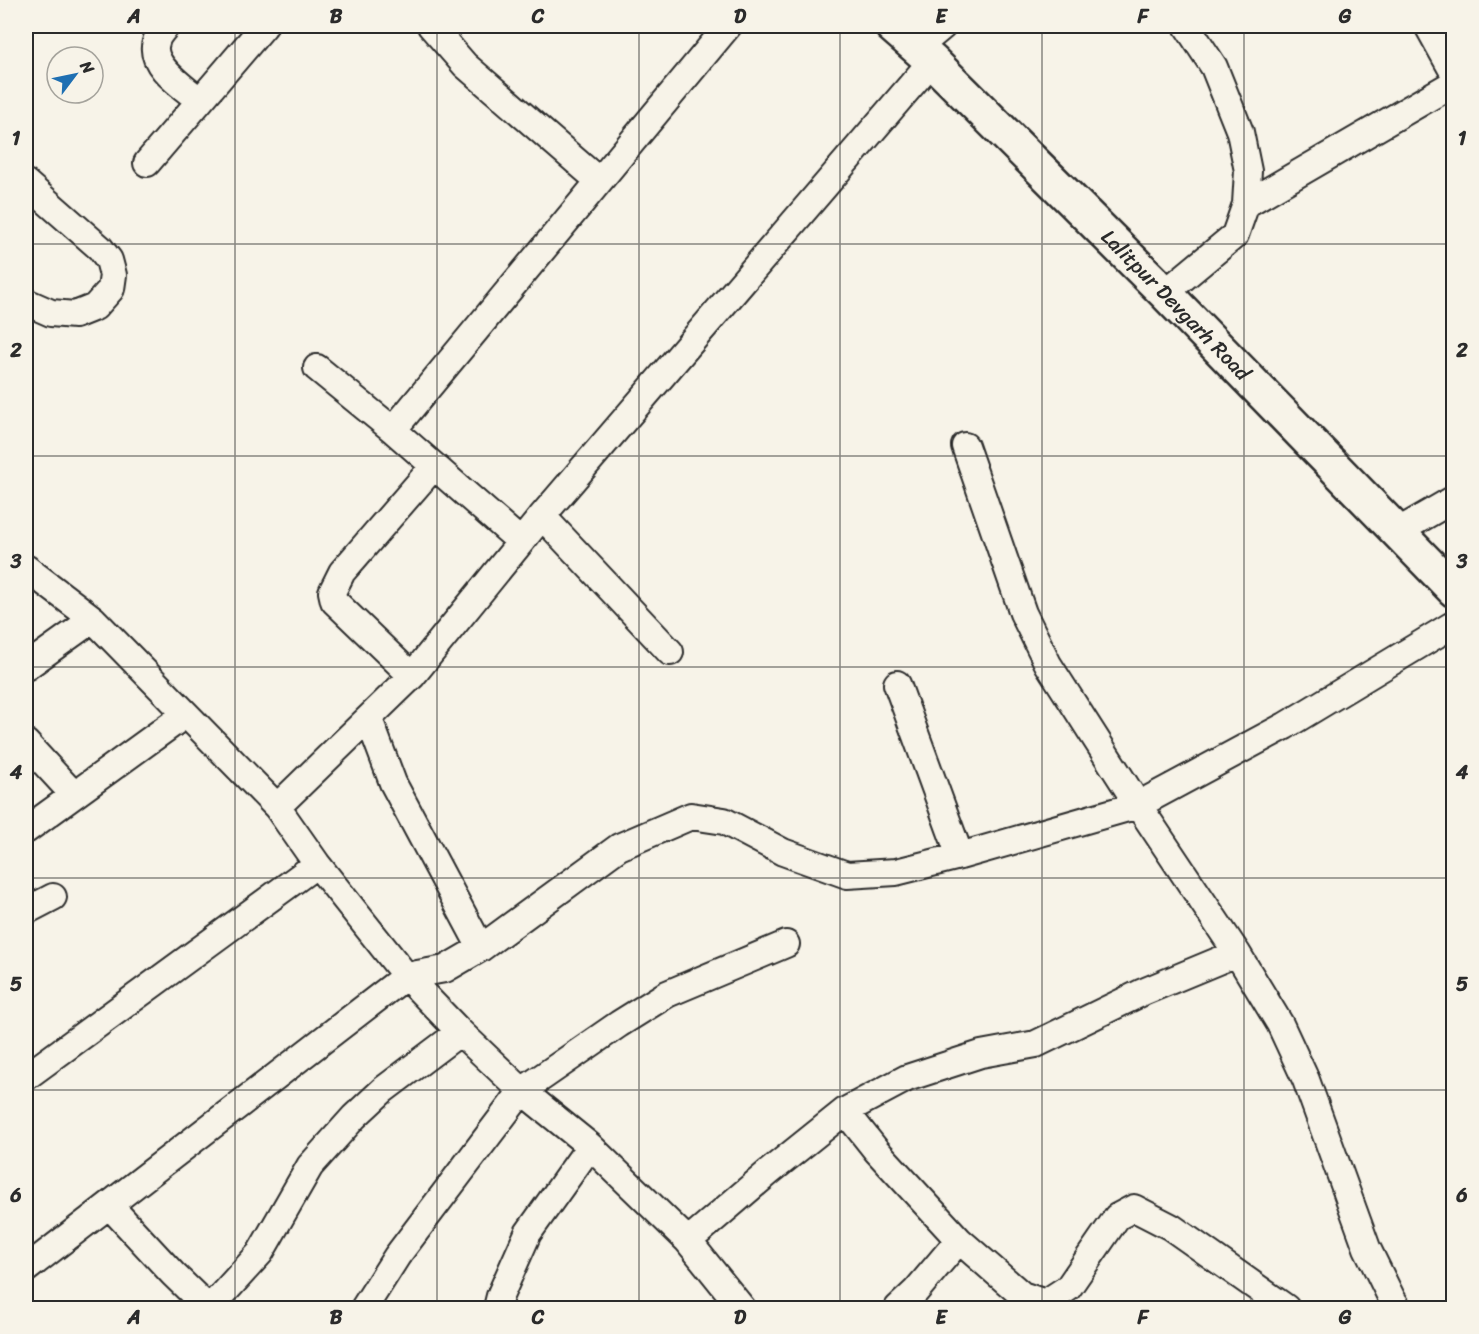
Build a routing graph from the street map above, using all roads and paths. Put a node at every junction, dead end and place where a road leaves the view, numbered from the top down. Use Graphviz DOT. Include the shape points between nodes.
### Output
graph roads {
  1 [pos="166,26"];
  2 [pos="264,26"];
  3 [pos="431,26"];
  4 [pos="728,26"];
  5 [pos="892,26"];
  6 [pos="943,26"];
  7 [pos="1187,26"];
  8 [pos="1428,26"];
  9 [pos="925,54"];
  10 [pos="1454,73"];
  11 [pos="1454,83"];
  12 [pos="200,101"];
  13 [pos="147,163"];
  14 [pos="599,181"];
  15 [pos="26,183"];
  16 [pos="1246,204"];
  17 [pos="1165,293"];
  18 [pos="26,302"];
  19 [pos="317,368"];
  20 [pos="393,430"];
  21 [pos="965,446"];
  22 [pos="434,466"];
  23 [pos="1454,499"];
  24 [pos="542,516"];
  25 [pos="1397,532"];
  26 [pos="521,542"];
  27 [pos="26,568"];
  28 [pos="1454,590"];
  29 [pos="93,619"];
  30 [pos="1454,624"];
  31 [pos="670,652"];
  32 [pos="26,668"];
  33 [pos="412,676"];
  34 [pos="897,684"];
  35 [pos="186,714"];
  36 [pos="369,719"];
  37 [pos="26,743"];
  38 [pos="74,795"];
  39 [pos="1138,805"];
  40 [pos="277,807"];
  41 [pos="26,830"];
  42 [pos="960,856"];
  43 [pos="317,864"];
  44 [pos="53,897"];
  45 [pos="26,911"];
  46 [pos="786,944"];
  47 [pos="481,948"];
  48 [pos="1237,953"];
  49 [pos="406,976"];
  50 [pos="460,1032"];
  51 [pos="26,1077"];
  52 [pos="522,1091"];
  53 [pos="845,1111"];
  54 [pos="590,1146"];
  55 [pos="109,1205"];
  56 [pos="959,1240"];
  57 [pos="688,1241"];
  58 [pos="28,1262"];
  59 [pos="1279,1306"];
  60 [pos="209,1308"];
  61 [pos="364,1308"];
  62 [pos="497,1308"];
  63 [pos="742,1308"];
  64 [pos="898,1308"];
  65 [pos="1398,1308"];
  1 -- 12 [label="street" via="156,42 155,54 161,67"];
  2 -- 12 [label="street"];
  3 -- 14 [label="street" via="465,65"];
  4 -- 14 [label="street"];
  5 -- 9 [label="main road, Lalitpur Devgarh Road"];
  6 -- 9 [label="street"];
  7 -- 16 [label="street" via="1214,67 1240,132 1248,171"];
  8 -- 10 [label="street"];
  9 -- 17 [label="main road, Lalitpur Devgarh Road"];
  9 -- 24 [label="street"];
  11 -- 16 [label="street"];
  12 -- 13 [label="street"];
  14 -- 20 [label="street"];
  15 -- 18 [label="street" via="100,248 113,275 111,289 95,307 75,315 51,313"];
  16 -- 17 [label="street" via="1235,235"];
  17 -- 25 [label="main road, Lalitpur Devgarh Road"];
  19 -- 20 [label="street"];
  20 -- 22 [label="street"];
  21 -- 39 [label="street" via="1023,613 1048,664"];
  22 -- 26 [label="street"];
  22 -- 33 [label="street" via="342,572 332,592 333,601"];
  23 -- 25 [label="street"];
  24 -- 26 [label="street"];
  24 -- 31 [label="street"];
  25 -- 28 [label="main road, Lalitpur Devgarh Road"];
  26 -- 33 [label="street"];
  27 -- 29 [label="street"];
  29 -- 32 [label="street"];
  29 -- 35 [label="street"];
  30 -- 39 [label="street" via="1285,726"];
  33 -- 36 [label="street"];
  34 -- 42 [label="street"];
  35 -- 38 [label="street"];
  35 -- 40 [label="street"];
  36 -- 40 [label="street"];
  36 -- 47 [label="street" via="393,783"];
  37 -- 38 [label="street"];
  38 -- 41 [label="street"];
  39 -- 42 [label="street"];
  39 -- 48 [label="street"];
  40 -- 43 [label="street"];
  42 -- 47 [label="street" via="897,872 847,874 783,852 723,821 691,816 619,847"];
  43 -- 49 [label="street"];
  43 -- 51 [label="street"];
  44 -- 45 [label="street"];
  46 -- 52 [label="street" via="667,994"];
  47 -- 49 [label="street" via="445,969"];
  48 -- 53 [label="street" via="1143,992 1036,1044 981,1054 907,1077"];
  48 -- 65 [label="street" via="1280,1024 1306,1080 1367,1248"];
  49 -- 50 [label="street"];
  49 -- 55 [label="street"];
  50 -- 52 [label="street"];
  50 -- 60 [label="street" via="354,1117 310,1166 260,1253"];
  52 -- 54 [label="street"];
  52 -- 61 [label="street" via="397,1256"];
  53 -- 56 [label="street"];
  53 -- 57 [label="street"];
  54 -- 57 [label="street"];
  54 -- 62 [label="street" via="528,1233"];
  55 -- 58 [label="street"];
  55 -- 60 [label="street"];
  56 -- 59 [label="street" via="1022,1295 1045,1303 1068,1288 1117,1217 1134,1208 1171,1227"];
  56 -- 64 [label="street"];
  57 -- 63 [label="street"];
}
